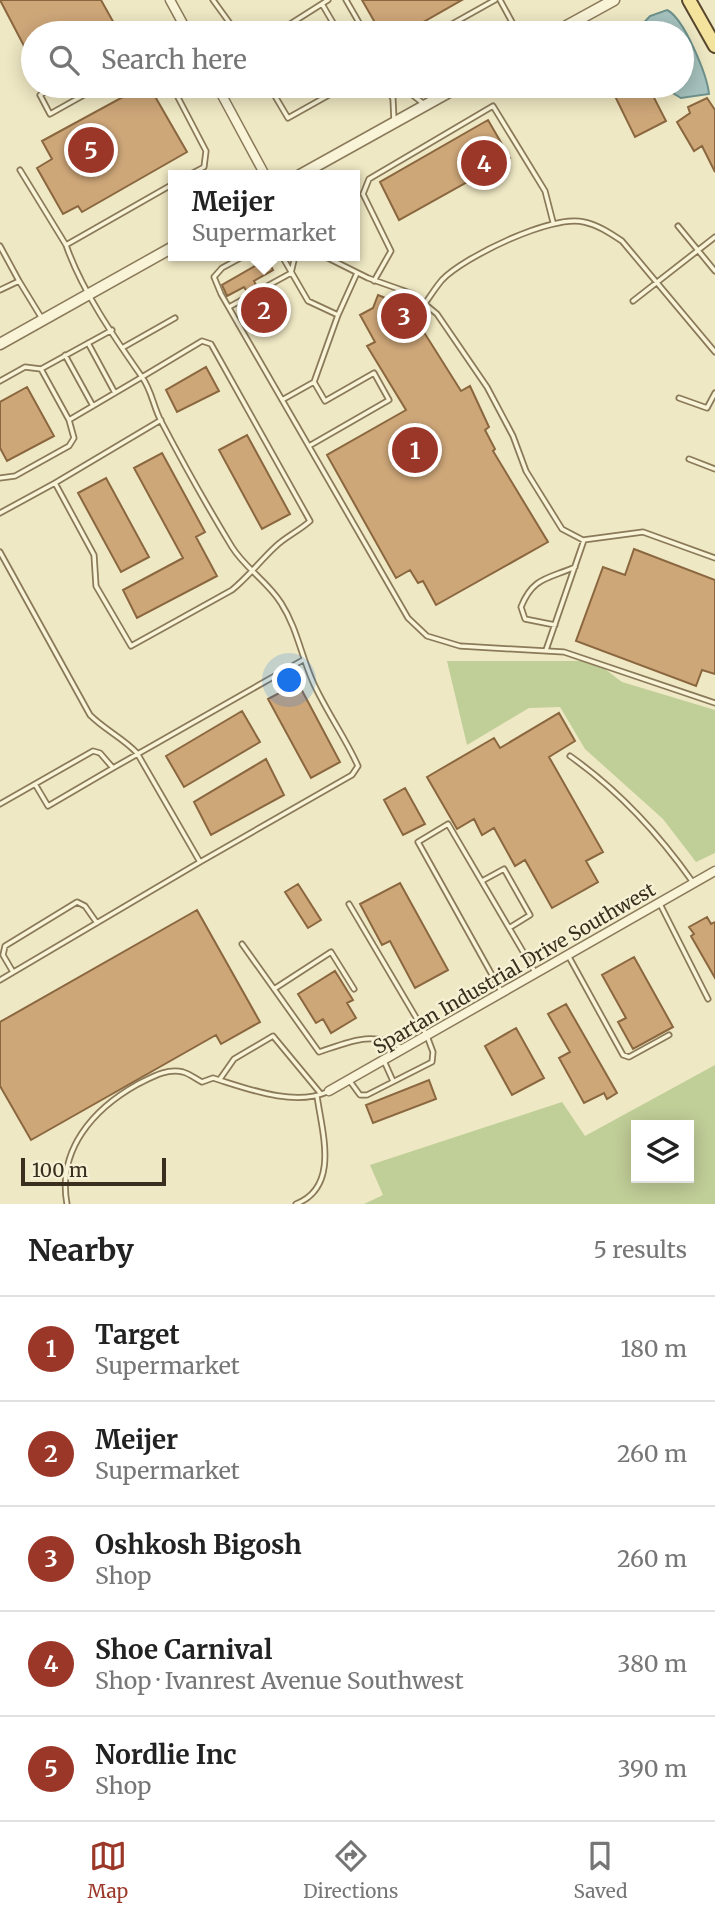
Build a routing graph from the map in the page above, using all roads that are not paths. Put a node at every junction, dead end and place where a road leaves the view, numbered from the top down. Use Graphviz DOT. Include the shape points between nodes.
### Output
graph roads {
  1 [pos="170,0"];
  2 [pos="213,0"];
  3 [pos="327,0"];
  4 [pos="346,0"];
  5 [pos="497,0"];
  6 [pos="614,0"];
  7 [pos="690,0"];
  8 [pos="322,4"];
  9 [pos="181,21"];
  10 [pos="228,21"];
  11 [pos="295,21"];
  12 [pos="332,21"];
  13 [pos="358,21"];
  14 [pos="458,21"];
  15 [pos="510,21"];
  16 [pos="576,21"];
  17 [pos="715,46"];
  18 [pos="42,98"];
  19 [pos="79,98"];
  20 [pos="178,98"];
  21 [pos="223,98"];
  22 [pos="277,98"];
  23 [pos="324,98"];
  24 [pos="393,98"];
  25 [pos="417,98"];
  26 [pos="439,98"];
  27 [pos="426,105"];
  28 [pos="394,123"];
  29 [pos="20,170"];
  30 [pos="198,170"];
  31 [pos="262,170"];
  32 [pos="309,170"];
  33 [pos="168,187"];
  34 [pos="553,222"];
  35 [pos="678,226"];
  36 [pos="715,237"];
  37 [pos="66,245"];
  38 [pos="0,247"];
  39 [pos="168,250"];
  40 [pos="698,250"];
  41 [pos="285,261"];
  42 [pos="294,261"];
  43 [pos="334,261"];
  44 [pos="233,262"];
  45 [pos="715,271"];
  46 [pos="291,273"];
  47 [pos="357,273"];
  48 [pos="19,281"];
  49 [pos="374,281"];
  50 [pos="656,283"];
  51 [pos="0,290"];
  52 [pos="91,293"];
  53 [pos="634,301"];
  54 [pos="426,303"];
  55 [pos="229,307"];
  56 [pos="338,315"];
  57 [pos="176,318"];
  58 [pos="43,320"];
  59 [pos="111,330"];
  60 [pos="88,343"];
  61 [pos="0,344"];
  62 [pos="122,348"];
  63 [pos="715,352"];
  64 [pos="65,355"];
  65 [pos="41,369"];
  66 [pos="142,377"];
  67 [pos="0,381"];
  68 [pos="314,382"];
  69 [pos="115,393"];
  70 [pos="715,393"];
  71 [pos="679,398"];
  72 [pos="282,400"];
  73 [pos="93,406"];
  74 [pos="69,420"];
  75 [pos="161,421"];
  76 [pos="309,446"];
  77 [pos="689,459"];
  78 [pos="715,469"];
  79 [pos="0,478"];
  80 [pos="55,483"];
  81 [pos="0,513"];
  82 [pos="584,540"];
  83 [pos="0,552"];
  84 [pos="715,558"];
  85 [pos="575,567"];
  86 [pos="253,570"];
  87 [pos="555,625"];
  88 [pos="546,651"];
  89 [pos="303,660"];
  90 [pos="715,703"];
  91 [pos="137,753"];
  92 [pos="570,756"];
  93 [pos="113,768"];
  94 [pos="35,784"];
  95 [pos="0,804"];
  96 [pos="200,862"];
  97 [pos="715,871"];
  98 [pos="482,881"];
  99 [pos="694,883"];
  100 [pos="659,903"];
  101 [pos="349,904"];
  102 [pos="97,923"];
  103 [pos="509,928"];
  104 [pos="242,944"];
  105 [pos="568,955"];
  106 [pos="13,972"];
  107 [pos="536,973"];
  108 [pos="0,980"];
  109 [pos="274,989"];
  110 [pos="355,989"];
  111 [pos="502,993"];
  112 [pos="708,999"];
  113 [pos="670,1035"];
  114 [pos="427,1036"];
  115 [pos="403,1049"];
  116 [pos="384,1060"];
  117 [pos="220,1080"];
  118 [pos="349,1080"];
  119 [pos="393,1081"];
  120 [pos="322,1094"];
  121 [pos="67,1204"];
  122 [pos="296,1204"];
  1 -- 9 [label="street"];
  2 -- 10 [label="lane"];
  3 -- 8 [label="lane"];
  4 -- 13 [label="lane"];
  5 -- 14 [label="lane"];
  5 -- 15 [label="lane"];
  6 -- 16 [label="street"];
  7 -- 17 [label="main road"];
  8 -- 11 [label="lane"];
  8 -- 12 [label="lane"];
  18 -- 19 [label="lane" via="50,114"];
  20 -- 30 [label="lane" via="206,151 204,167"];
  21 -- 31 [label="street"];
  22 -- 23 [label="lane" via="288,118"];
  24 -- 28 [label="lane"];
  25 -- 27 [label="lane"];
  26 -- 27 [label="street"];
  27 -- 28 [label="street"];
  28 -- 32 [label="street"];
  29 -- 37 [label="lane"];
  33 -- 37 [label="lane"];
  34 -- 49 [label="lane" via="545,191 493,106 369,179 363,194 391,251"];
  34 -- 50 [label="lane" via="582,221 604,229 622,242"];
  34 -- 54 [label="lane" via="462,266 443,279"];
  35 -- 40 [label="lane"];
  36 -- 40 [label="lane"];
  37 -- 52 [label="lane"];
  38 -- 48 [label="lane"];
  39 -- 52 [label="street"];
  40 -- 45 [label="lane"];
  40 -- 50 [label="lane"];
  41 -- 46 [label="lane"];
  42 -- 46 [label="lane"];
  43 -- 47 [label="lane"];
  44 -- 55 [label="lane" via="214,277"];
  46 -- 55 [label="lane"];
  46 -- 56 [label="lane" via="307,301"];
  47 -- 49 [label="lane"];
  47 -- 56 [label="lane"];
  48 -- 51 [label="lane"];
  48 -- 58 [label="lane"];
  49 -- 54 [label="lane"];
  50 -- 53 [label="lane"];
  50 -- 63 [label="lane"];
  52 -- 58 [label="street"];
  52 -- 59 [label="lane"];
  54 -- 82 [label="lane" via="487,387 553,518"];
  55 -- 72 [label="lane"];
  56 -- 68 [label="lane"];
  57 -- 62 [label="lane"];
  58 -- 61 [label="street"];
  59 -- 60 [label="lane"];
  59 -- 62 [label="lane"];
  60 -- 64 [label="lane"];
  60 -- 69 [label="lane"];
  62 -- 66 [label="lane"];
  64 -- 65 [label="lane"];
  64 -- 73 [label="lane"];
  65 -- 67 [label="lane" via="25,367"];
  65 -- 74 [label="lane"];
  66 -- 69 [label="lane"];
  66 -- 75 [label="lane"];
  66 -- 86 [label="lane" via="202,341 211,344 241,395 310,521"];
  68 -- 72 [label="lane"];
  68 -- 76 [label="lane" via="325,401 374,373 389,400"];
  69 -- 73 [label="lane"];
  70 -- 71 [label="lane" via="707,408"];
  72 -- 76 [label="lane"];
  73 -- 74 [label="lane"];
  74 -- 79 [label="lane" via="74,438 69,446 15,476"];
  75 -- 80 [label="lane"];
  75 -- 86 [label="lane" via="233,550"];
  76 -- 88 [label="lane" via="408,618 427,636 460,646"];
  77 -- 78 [label="lane"];
  80 -- 81 [label="lane"];
  80 -- 86 [label="lane" via="94,555 96,586 131,646 232,590"];
  82 -- 84 [label="lane" via="643,532"];
  82 -- 85 [label="lane"];
  83 -- 91 [label="lane" via="90,715"];
  85 -- 87 [label="lane"];
  85 -- 87 [label="lane" via="537,581 521,607 525,619"];
  86 -- 89 [label="lane" via="296,629"];
  87 -- 88 [label="lane"];
  88 -- 90 [label="lane" via="564,652"];
  89 -- 91 [label="lane"];
  89 -- 96 [label="lane" via="358,766 352,775"];
  91 -- 93 [label="lane"];
  91 -- 96 [label="lane"];
  92 -- 99 [label="lane" via="602,779 657,834"];
  93 -- 94 [label="lane" via="93,751"];
  93 -- 94 [label="lane" via="48,806"];
  94 -- 95 [label="lane"];
  96 -- 102 [label="lane"];
  97 -- 99 [label="street, Spartan Industrial Drive Southwest"];
  98 -- 103 [label="lane"];
  98 -- 103 [label="lane" via="504,869 530,915"];
  98 -- 111 [label="lane" via="448,824 418,842"];
  99 -- 100 [label="street, Spartan Industrial Drive Southwest"];
  100 -- 105 [label="street, Spartan Industrial Drive Southwest"];
  100 -- 112 [label="lane"];
  101 -- 114 [label="lane"];
  102 -- 106 [label="lane"];
  102 -- 106 [label="lane" via="77,902 5,946 3,955"];
  103 -- 107 [label="lane"];
  104 -- 109 [label="lane"];
  105 -- 107 [label="street, Spartan Industrial Drive Southwest"];
  105 -- 113 [label="lane" via="623,1055 629,1057"];
  106 -- 108 [label="lane"];
  107 -- 111 [label="street, Spartan Industrial Drive Southwest"];
  109 -- 110 [label="lane" via="331,951"];
  109 -- 115 [label="lane" via="319,1052 356,1040 385,1038"];
  111 -- 114 [label="street, Spartan Industrial Drive Southwest"];
  114 -- 115 [label="street, Spartan Industrial Drive Southwest"];
  114 -- 119 [label="lane" via="432,1062"];
  115 -- 116 [label="street, Spartan Industrial Drive Southwest"];
  116 -- 118 [label="street, Spartan Industrial Drive Southwest"];
  116 -- 119 [label="lane"];
  117 -- 120 [label="lane" via="284,1096"];
  117 -- 120 [label="lane" via="234,1059 273,1036"];
  117 -- 121 [label="lane" via="213,1077 202,1082 182,1072 160,1073 112,1099 82,1131 63,1181"];
  118 -- 119 [label="lane" via="360,1095"];
  118 -- 120 [label="street, Spartan Industrial Drive Southwest"];
  120 -- 122 [label="lane" via="326,1167 320,1185"];
}
